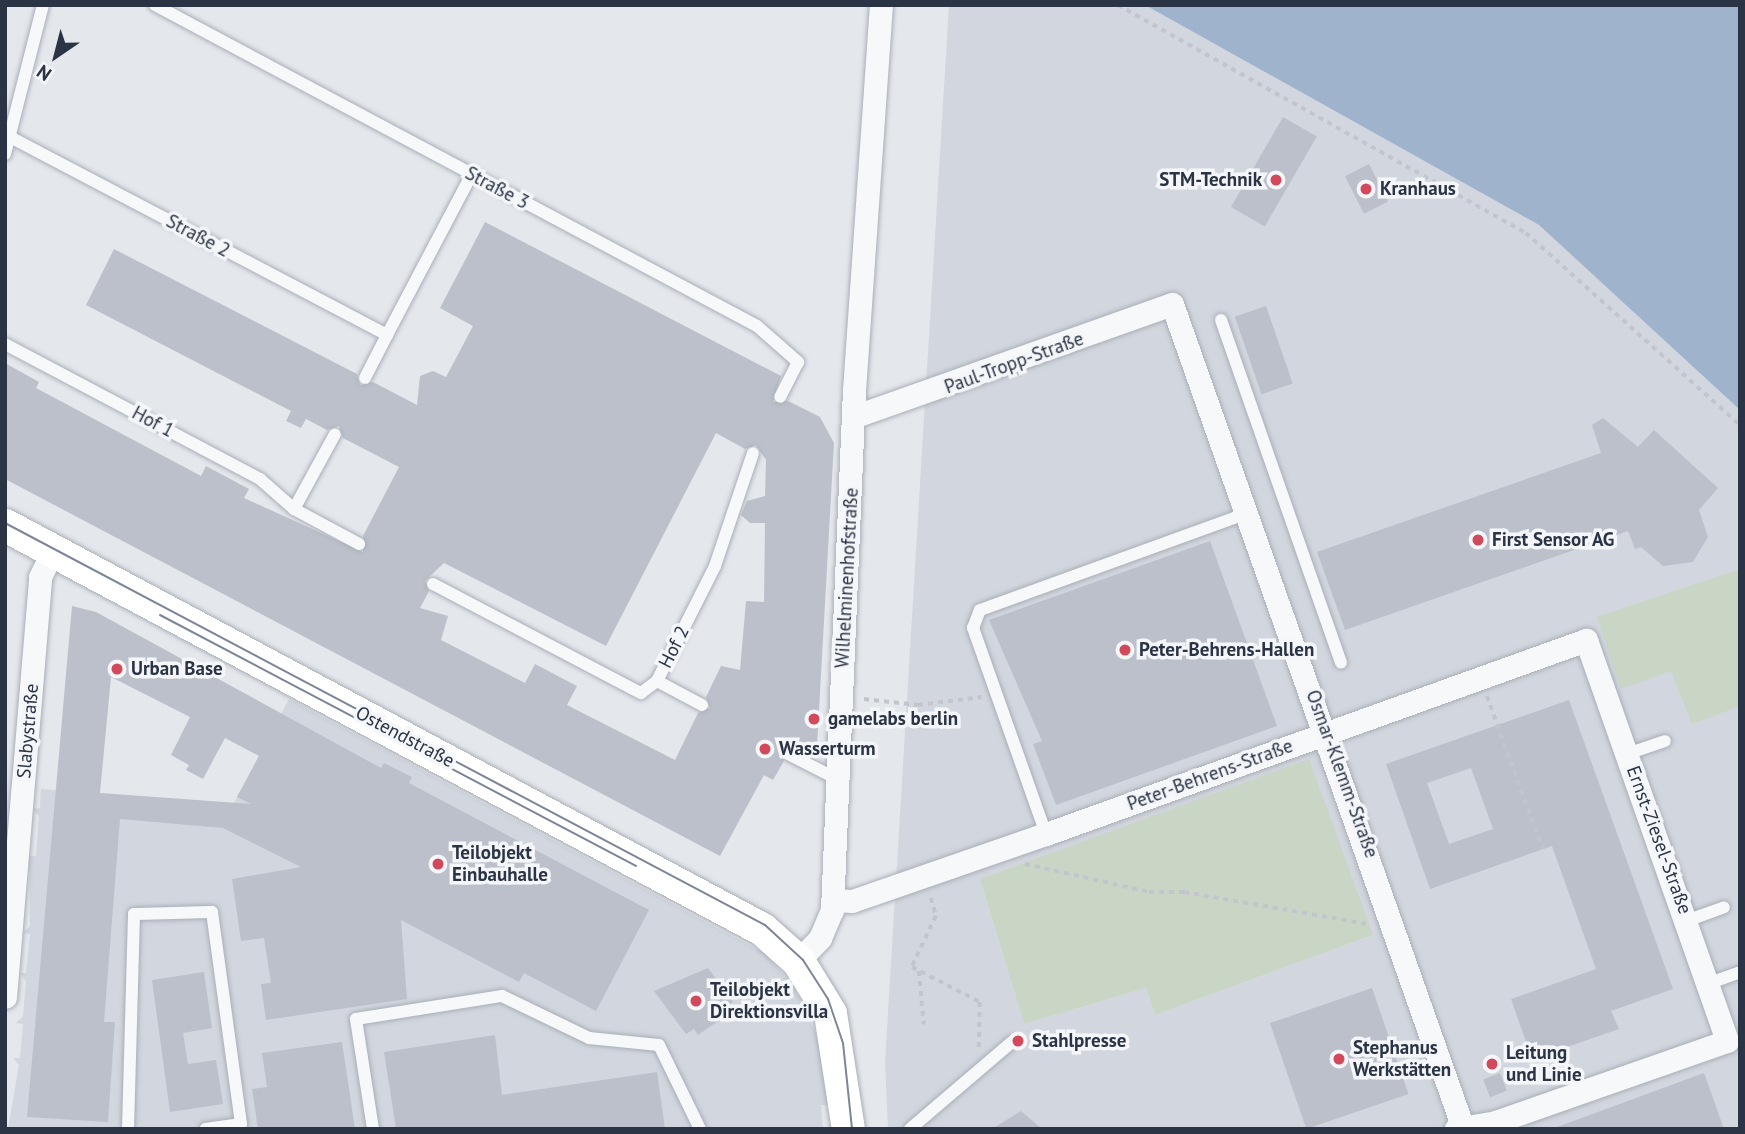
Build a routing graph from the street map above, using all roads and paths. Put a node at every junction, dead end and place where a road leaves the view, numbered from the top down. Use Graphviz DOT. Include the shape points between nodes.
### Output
graph roads {
  1 [pos="43,5"];
  2 [pos="155,5"];
  3 [pos="881,5"];
  4 [pos="1118,5"];
  5 [pos="10,137"];
  6 [pos="5,153"];
  7 [pos="472,174"];
  8 [pos="1172,304"];
  9 [pos="1221,320"];
  10 [pos="387,335"];
  11 [pos="5,344"];
  12 [pos="365,378"];
  13 [pos="780,397"];
  14 [pos="853,417"];
  15 [pos="1740,425"];
  16 [pos="335,434"];
  17 [pos="753,453"];
  18 [pos="294,509"];
  19 [pos="1248,513"];
  20 [pos="5,524"];
  21 [pos="359,544"];
  22 [pos="53,551"];
  23 [pos="432,584"];
  24 [pos="1586,640"];
  25 [pos="1341,663"];
  26 [pos="1481,678"];
  27 [pos="657,681"];
  28 [pos="998,696"];
  29 [pos="841,699"];
  30 [pos="702,705"];
  31 [pos="1326,732"];
  32 [pos="1665,741"];
  33 [pos="788,754"];
  34 [pos="1627,754"];
  35 [pos="837,779"];
  36 [pos="1046,834"];
  37 [pos="1010,846"];
  38 [pos="1543,849"];
  39 [pos="925,875"];
  40 [pos="832,900"];
  41 [pos="1724,907"];
  42 [pos="1689,920"];
  43 [pos="1395,921"];
  44 [pos="797,961"];
  45 [pos="919,971"];
  46 [pos="1740,972"];
  47 [pos="1710,983"];
  48 [pos="5,997"];
  49 [pos="924,1025"];
  50 [pos="1733,1039"];
  51 [pos="1012,1042"];
  52 [pos="989,1060"];
  53 [pos="1461,1128"];
  54 [pos="128,1129"];
  55 [pos="205,1129"];
  56 [pos="373,1129"];
  57 [pos="701,1129"];
  58 [pos="848,1129"];
  59 [pos="910,1129"];
  1 -- 5 [label="lane"];
  2 -- 7 [label="lane, Straße 3"];
  3 -- 14 [label="street, Wilhelminenhofstraße"];
  4 -- 15 [label="path" via="1526,233"];
  5 -- 6 [label="lane"];
  5 -- 10 [label="lane, Straße 2"];
  7 -- 10 [label="lane"];
  7 -- 13 [label="lane, Straße 3" via="757,326 798,362"];
  8 -- 14 [label="street, Paul-Tropp-Straße"];
  8 -- 19 [label="street, Osmar-Klemm-Straße"];
  9 -- 25 [label="lane"];
  10 -- 12 [label="lane"];
  11 -- 18 [label="lane, Hof 1" via="260,479"];
  14 -- 29 [label="street, Wilhelminenhofstraße"];
  16 -- 18 [label="lane"];
  17 -- 27 [label="lane, Hof 2" via="715,566"];
  18 -- 21 [label="lane, Hof 1"];
  19 -- 28 [label="lane" via="980,610 973,628"];
  19 -- 31 [label="street, Osmar-Klemm-Straße"];
  20 -- 22 [label="street, Ostendstraße"];
  22 -- 44 [label="street, Ostendstraße" via="722,906 762,929"];
  22 -- 48 [label="street, Slabystraße" via="40,577"];
  23 -- 27 [label="lane, Hof 2" via="641,693"];
  24 -- 26 [label="street, Peter-Behrens-Straße"];
  24 -- 34 [label="street, Ernst-Ziesel-Straße"];
  26 -- 31 [label="street, Peter-Behrens-Straße"];
  26 -- 38 [label="path"];
  27 -- 30 [label="lane"];
  28 -- 29 [label="path" via="918,705"];
  28 -- 36 [label="lane"];
  29 -- 35 [label="street, Wilhelminenhofstraße"];
  31 -- 36 [label="street, Peter-Behrens-Straße"];
  31 -- 43 [label="street, Osmar-Klemm-Straße"];
  32 -- 34 [label="lane"];
  33 -- 35 [label="lane"];
  34 -- 42 [label="street, Ernst-Ziesel-Straße"];
  35 -- 40 [label="street, Wilhelminenhofstraße"];
  36 -- 37 [label="street, Peter-Behrens-Straße"];
  37 -- 39 [label="street, Peter-Behrens-Straße"];
  37 -- 43 [label="path" via="1015,861 1076,879 1376,926"];
  39 -- 40 [label="street, Peter-Behrens-Straße" via="852,901"];
  39 -- 45 [label="path" via="936,916 912,967"];
  40 -- 44 [label="street, Wilhelminenhofstraße" via="827,928"];
  41 -- 42 [label="lane"];
  42 -- 47 [label="street, Ernst-Ziesel-Straße"];
  43 -- 53 [label="street, Osmar-Klemm-Straße"];
  44 -- 58 [label="street" via="823,997 836,1033"];
  45 -- 49 [label="path"];
  45 -- 52 [label="path" via="980,1002 976,1045"];
  46 -- 47 [label="lane"];
  47 -- 50 [label="street, Ernst-Ziesel-Straße"];
  50 -- 53 [label="street" via="1496,1122"];
  51 -- 52 [label="lane"];
  52 -- 59 [label="lane"];
  54 -- 55 [label="lane" via="134,914 212,912 241,1124"];
  56 -- 57 [label="lane" via="356,1019 502,996 589,1038 659,1045"];
}
